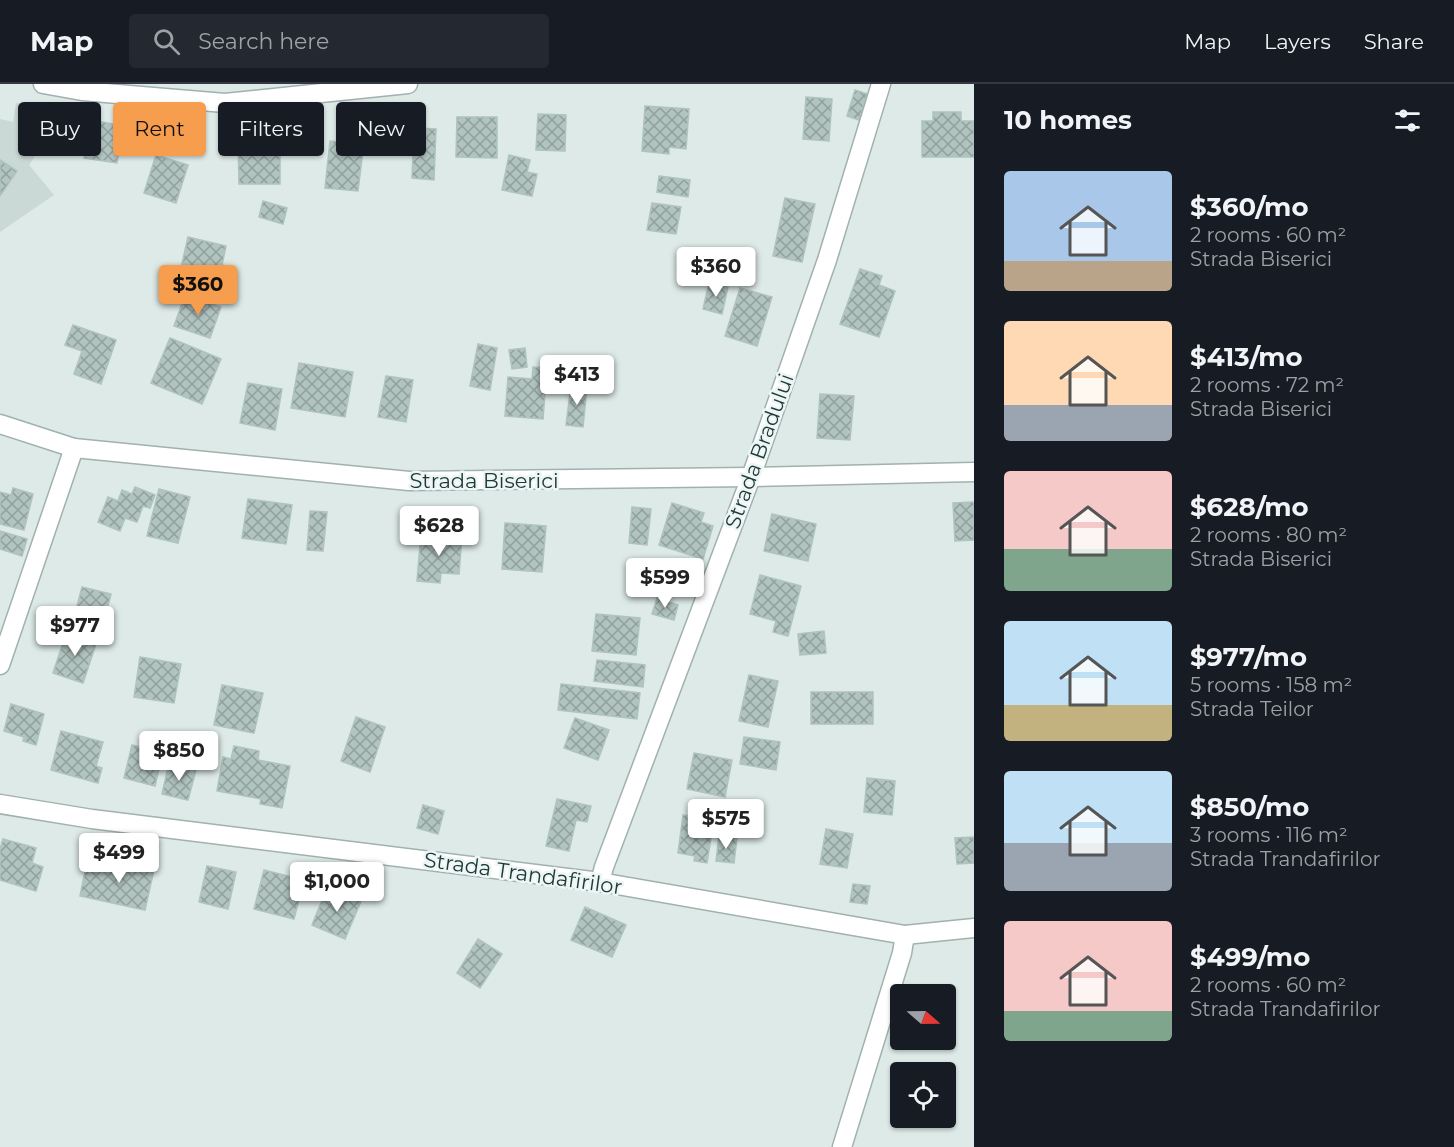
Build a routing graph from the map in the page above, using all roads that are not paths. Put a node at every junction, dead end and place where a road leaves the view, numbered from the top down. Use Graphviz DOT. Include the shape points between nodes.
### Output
graph roads {
  1 [pos="408,84"];
  2 [pos="881,84"];
  3 [pos="48,85"];
  4 [pos="0,424"];
  5 [pos="74,448"];
  6 [pos="974,472"];
  7 [pos="751,477"];
  8 [pos="0,665"];
  9 [pos="0,804"];
  10 [pos="600,882"];
  11 [pos="974,928"];
  12 [pos="905,935"];
  13 [pos="842,1147"];
  1 -- 3 [label="street" via="225,103 82,92"];
  2 -- 7 [label="street, Strada Bradului" via="827,260"];
  4 -- 5 [label="street, Strada Biserici"];
  5 -- 7 [label="street, Strada Biserici" via="409,481"];
  5 -- 8 [label="street"];
  6 -- 7 [label="street, Strada Biserici"];
  7 -- 10 [label="street, Strada Bradului"];
  9 -- 10 [label="street, Strada Trandafirilor" via="92,819"];
  10 -- 12 [label="street, Strada Trandafirilor"];
  11 -- 12 [label="street, Strada Trandafirilor"];
  12 -- 13 [label="street"];
}
